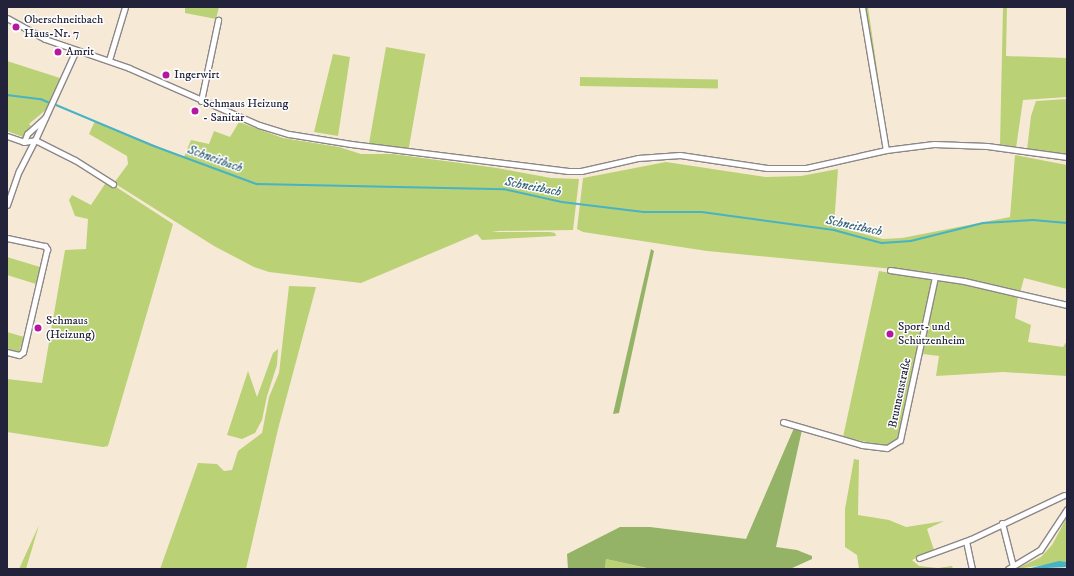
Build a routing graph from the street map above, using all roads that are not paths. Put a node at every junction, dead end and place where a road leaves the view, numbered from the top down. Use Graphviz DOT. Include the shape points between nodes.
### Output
graph roads {
  1 [pos="125,7"];
  2 [pos="862,7"];
  3 [pos="7,18"];
  4 [pos="218,20"];
  5 [pos="76,50"];
  6 [pos="109,60"];
  7 [pos="201,101"];
  8 [pos="47,117"];
  9 [pos="7,136"];
  10 [pos="35,140"];
  11 [pos="24,142"];
  12 [pos="886,150"];
  13 [pos="1067,157"];
  14 [pos="113,184"];
  15 [pos="7,205"];
  16 [pos="7,238"];
  17 [pos="890,270"];
  18 [pos="935,277"];
  19 [pos="1067,305"];
  20 [pos="7,352"];
  21 [pos="783,422"];
  22 [pos="1064,495"];
  23 [pos="1067,509"];
  24 [pos="1002,523"];
  25 [pos="966,541"];
  26 [pos="919,558"];
  27 [pos="1010,567"];
  28 [pos="972,569"];
  1 -- 6 [label="street"];
  2 -- 12 [label="street"];
  3 -- 5 [label="street" via="38,36"];
  4 -- 7 [label="street"];
  5 -- 6 [label="street"];
  5 -- 8 [label="street"];
  6 -- 7 [label="street"];
  7 -- 12 [label="street" via="240,117 300,136 555,170 581,170 638,158 680,155 767,168 806,168"];
  8 -- 10 [label="street"];
  8 -- 11 [label="street" via="27,134"];
  9 -- 11 [label="street"];
  10 -- 11 [label="street"];
  10 -- 14 [label="street" via="75,160"];
  10 -- 15 [label="street" via="18,171"];
  12 -- 13 [label="street" via="968,144"];
  16 -- 20 [label="street" via="45,246 47,249 24,352 19,355"];
  17 -- 18 [label="street"];
  18 -- 19 [label="street"];
  18 -- 21 [label="street, Brunnenstraße" via="900,440 887,448 862,445"];
  22 -- 24 [label="street"];
  23 -- 27 [label="street" via="1040,550"];
  24 -- 25 [label="street"];
  24 -- 27 [label="street"];
  25 -- 26 [label="street"];
  25 -- 28 [label="street"];
}
